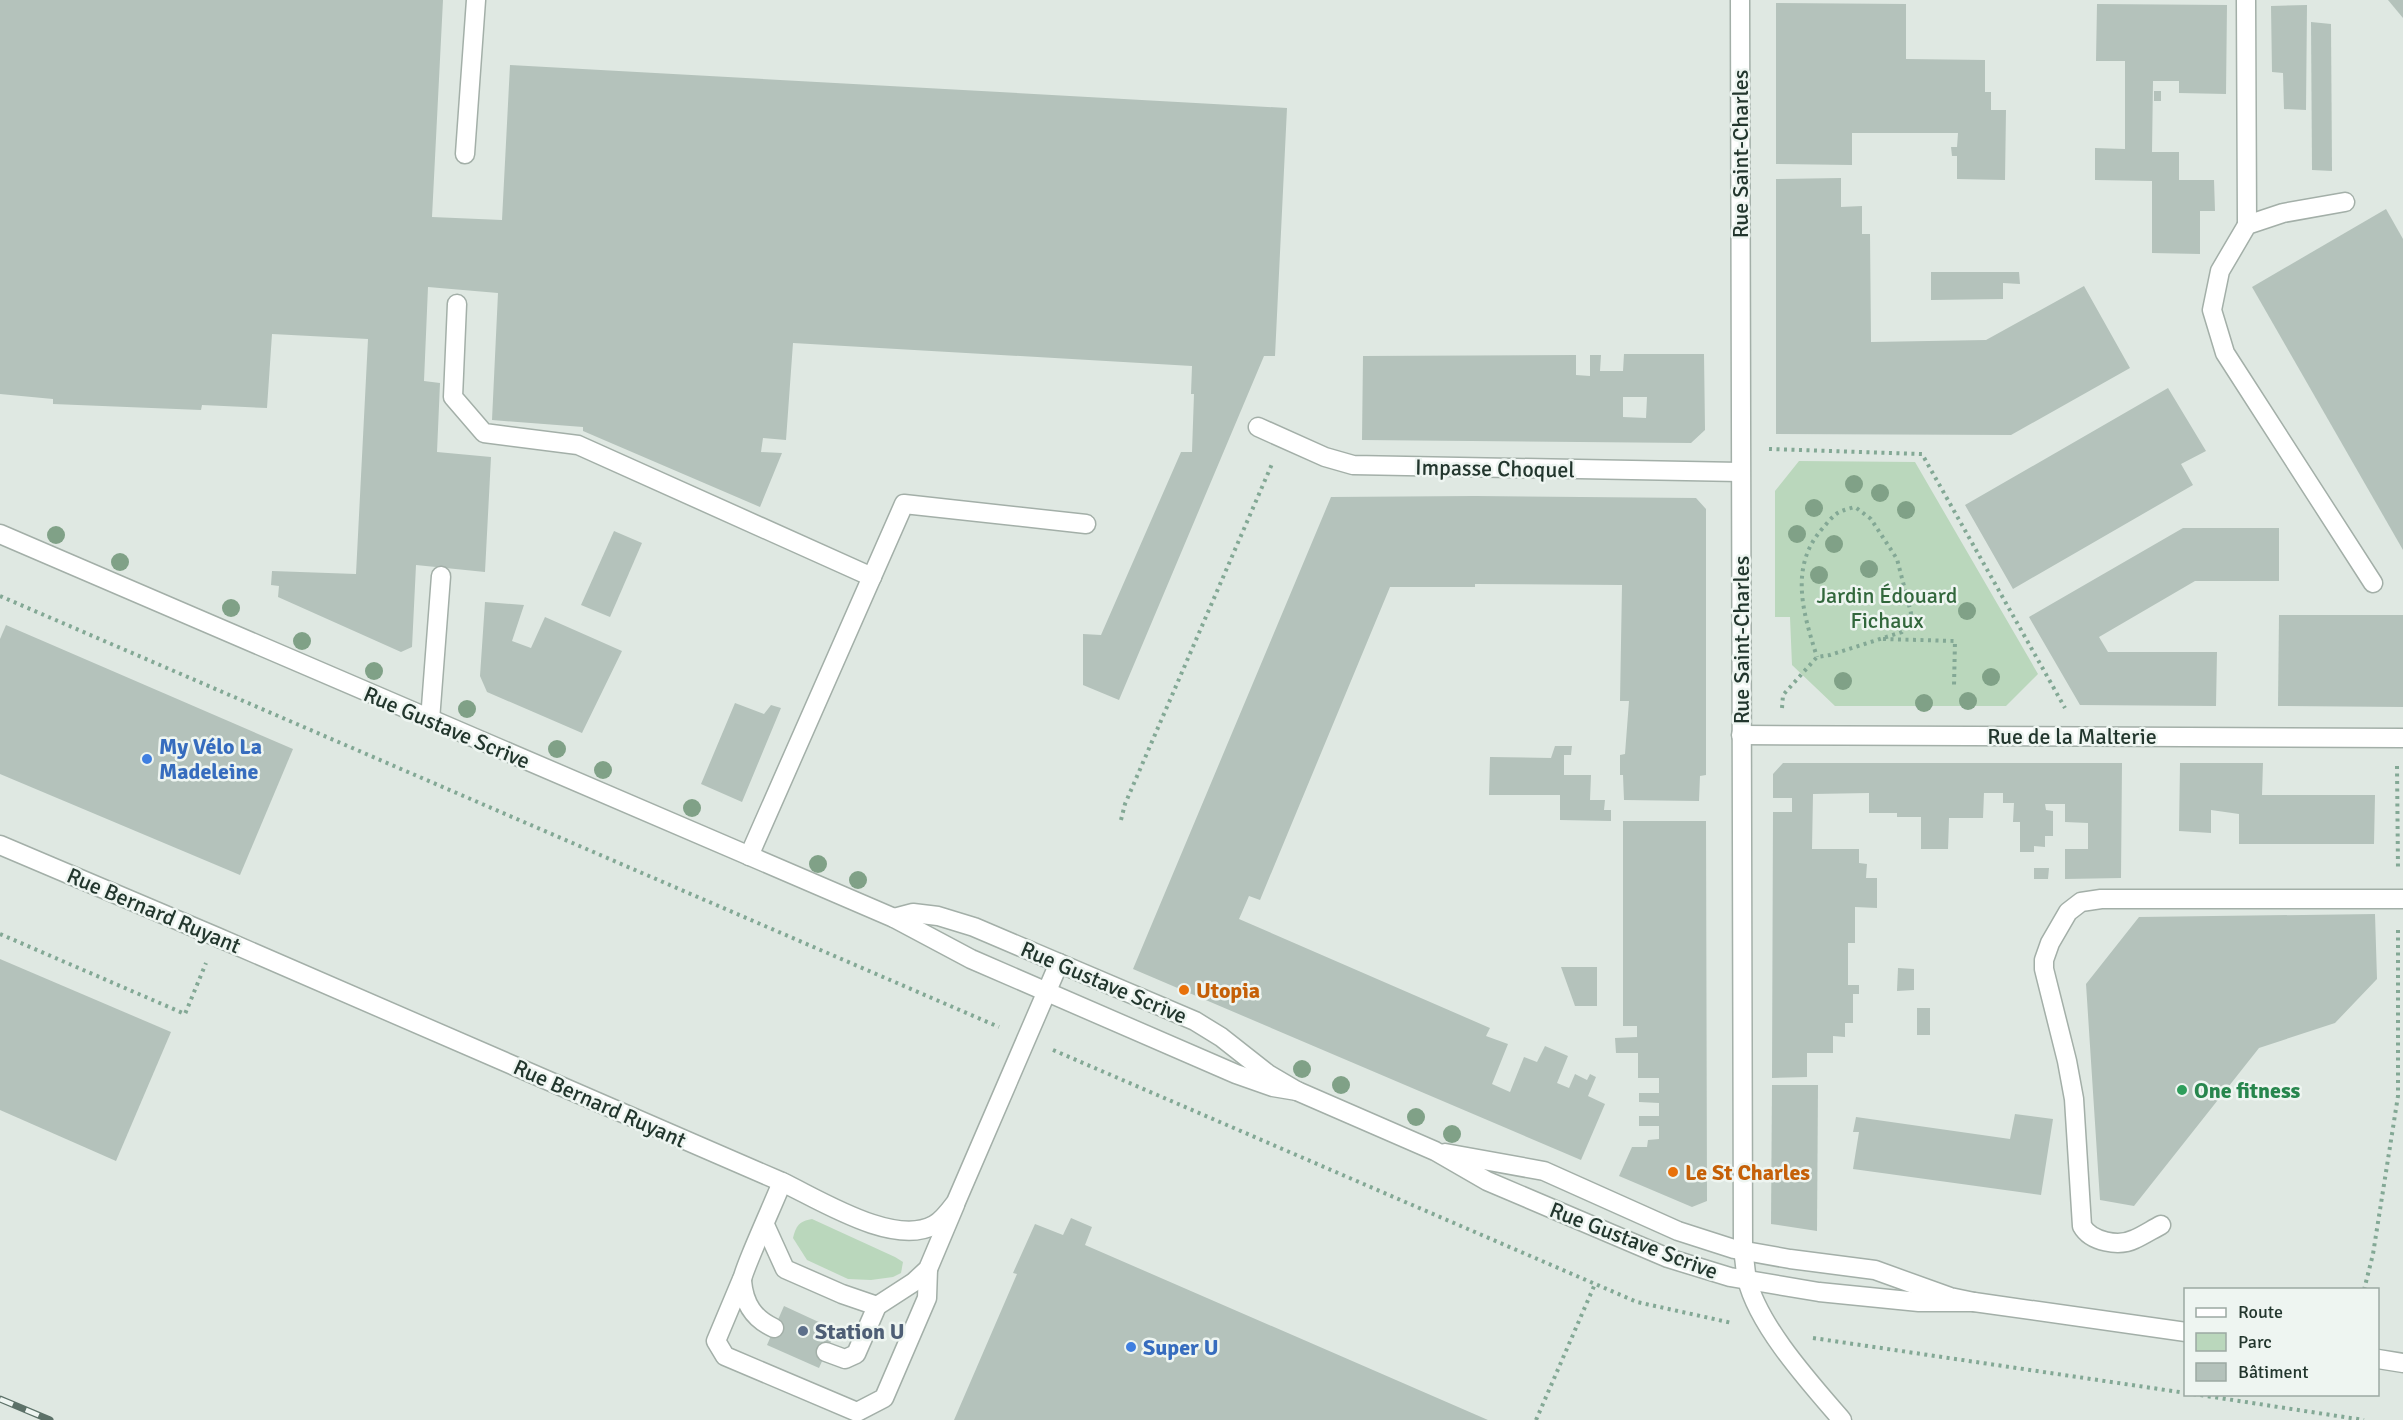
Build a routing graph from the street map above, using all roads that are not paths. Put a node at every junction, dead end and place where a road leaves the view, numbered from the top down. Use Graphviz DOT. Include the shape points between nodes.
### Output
graph roads {
  1 [pos="476,0"];
  2 [pos="1740,0"];
  3 [pos="2246,0"];
  4 [pos="465,154"];
  5 [pos="2345,202"];
  6 [pos="2247,225"];
  7 [pos="457,304"];
  8 [pos="1258,427"];
  9 [pos="1740,472"];
  10 [pos="1086,524"];
  11 [pos="0,534"];
  12 [pos="441,576"];
  13 [pos="872,577"];
  14 [pos="2373,583"];
  15 [pos="430,720"];
  16 [pos="1741,735"];
  17 [pos="2400,738"];
  18 [pos="0,845"];
  19 [pos="749,856"];
  20 [pos="2400,899"];
  21 [pos="894,918"];
  22 [pos="1059,963"];
  23 [pos="1047,992"];
  24 [pos="1297,1091"];
  25 [pos="1435,1151"];
  26 [pos="782,1182"];
  27 [pos="956,1202"];
  28 [pos="765,1225"];
  29 [pos="2161,1225"];
  30 [pos="1743,1251"];
  31 [pos="928,1269"];
  32 [pos="742,1279"];
  33 [pos="1747,1280"];
  34 [pos="1974,1302"];
  35 [pos="877,1306"];
  36 [pos="774,1328"];
  37 [pos="2184,1332"];
  38 [pos="826,1352"];
  39 [pos="2379,1359"];
  40 [pos="2403,1363"];
  41 [pos="1842,1420"];
  1 -- 4 [label="street"];
  2 -- 9 [label="street, Rue Saint-Charles"];
  3 -- 6 [label="street"];
  5 -- 6 [label="street" via="2283,213"];
  6 -- 14 [label="street" via="2220,271 2212,310 2224,353"];
  7 -- 13 [label="street" via="453,397 484,433 578,445"];
  8 -- 9 [label="street, Impasse Choquel" via="1353,465"];
  9 -- 16 [label="street, Rue Saint-Charles"];
  10 -- 13 [label="street" via="904,504"];
  11 -- 15 [label="street, Rue Gustave Scrive"];
  12 -- 15 [label="street"];
  13 -- 19 [label="street"];
  15 -- 19 [label="street, Rue Gustave Scrive"];
  16 -- 17 [label="street, Rue de la Malterie"];
  16 -- 30 [label="street, Rue Saint-Charles"];
  18 -- 26 [label="street, Rue Bernard Ruyant"];
  19 -- 21 [label="street, Rue Gustave Scrive"];
  20 -- 29 [label="street" via="2102,899 2081,902 2068,912 2046,951 2044,969 2071,1081 2082,1226 2095,1239 2127,1242"];
  21 -- 22 [label="street, Rue Gustave Scrive" via="913,913 956,921"];
  21 -- 23 [label="street, Rue Gustave Scrive" via="971,959"];
  22 -- 23 [label="street, Rue Bernard Ruyant"];
  22 -- 24 [label="street, Rue Gustave Scrive" via="1195,1021"];
  23 -- 24 [label="street, Rue Gustave Scrive" via="1254,1081"];
  23 -- 27 [label="street, Rue Bernard Ruyant"];
  24 -- 25 [label="street, Rue Gustave Scrive"];
  25 -- 30 [label="street, Rue Gustave Scrive" via="1544,1172 1678,1231"];
  25 -- 33 [label="street, Rue Gustave Scrive" via="1487,1181 1655,1253"];
  26 -- 27 [label="street, Rue Bernard Ruyant" via="868,1223 903,1232 934,1225"];
  26 -- 28 [label="street"];
  27 -- 31 [label="street"];
  28 -- 32 [label="street"];
  28 -- 35 [label="street" via="785,1269"];
  30 -- 33 [label="street, Rue Saint-Charles"];
  30 -- 34 [label="street, Rue Gustave Scrive" via="1875,1270"];
  31 -- 32 [label="street" via="927,1298 884,1398 857,1412 725,1356 716,1341"];
  31 -- 35 [label="street"];
  32 -- 36 [label="street" via="748,1307 761,1322"];
  33 -- 34 [label="street" via="1874,1298"];
  33 -- 41 [label="street, Rue Gustave Scrive" via="1773,1332"];
  34 -- 37 [label="street"];
  35 -- 38 [label="street" via="856,1354 845,1359"];
  39 -- 40 [label="street"];
}
